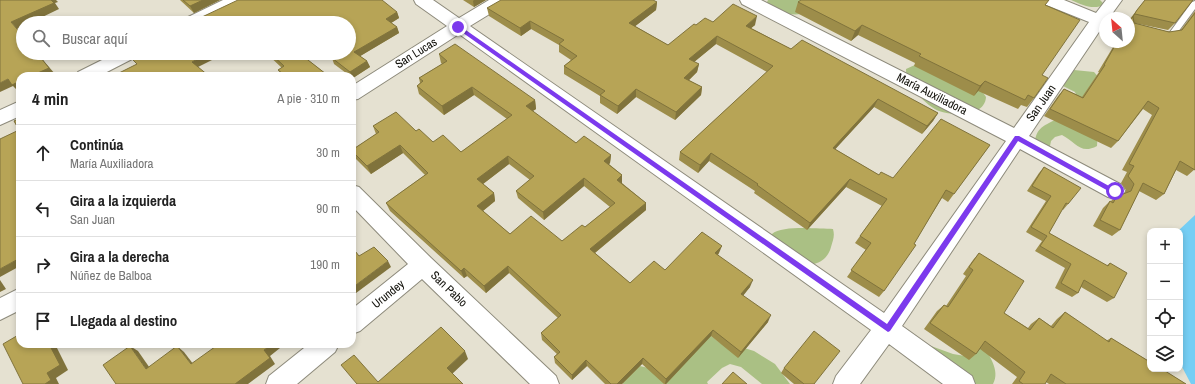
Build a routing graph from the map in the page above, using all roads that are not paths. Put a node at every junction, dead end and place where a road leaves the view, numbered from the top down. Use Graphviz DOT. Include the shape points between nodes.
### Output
graph roads {
  1 [pos="236,0"];
  2 [pos="422,0"];
  3 [pos="500,0"];
  4 [pos="748,0"];
  5 [pos="1050,0"];
  6 [pos="1195,4"];
  7 [pos="1102,12"];
  8 [pos="204,16"];
  9 [pos="1099,23"];
  10 [pos="458,27"];
  11 [pos="1156,34"];
  12 [pos="116,60"];
  13 [pos="92,72"];
  14 [pos="356,91"];
  15 [pos="16,110"];
  16 [pos="0,118"];
  17 [pos="1017,138"];
  18 [pos="1115,191"];
  19 [pos="356,197"];
  20 [pos="423,265"];
  21 [pos="16,300"];
  22 [pos="0,310"];
  23 [pos="356,320"];
  24 [pos="888,329"];
  25 [pos="322,348"];
  26 [pos="278,384"];
  27 [pos="547,384"];
  28 [pos="845,384"];
  29 [pos="963,384"];
  1 -- 8 [label="street"];
  2 -- 10 [label="street"];
  3 -- 10 [label="street, San Lucas"];
  4 -- 17 [label="street, María Auxiliadora"];
  5 -- 7 [label="street"];
  6 -- 11 [label="lane" via="1172,34"];
  9 -- 17 [label="street, San Juan"];
  10 -- 14 [label="street, San Lucas"];
  10 -- 24 [label="street"];
  12 -- 13 [label="street"];
  15 -- 16 [label="street"];
  17 -- 18 [label="street, María Auxiliadora"];
  17 -- 24 [label="street, San Juan"];
  19 -- 20 [label="street, San Pablo"];
  20 -- 23 [label="street, Urundey"];
  20 -- 27 [label="street, San Pablo"];
  21 -- 22 [label="street"];
  24 -- 28 [label="street, San Juan"];
  24 -- 29 [label="street"];
  25 -- 26 [label="street"];
}
